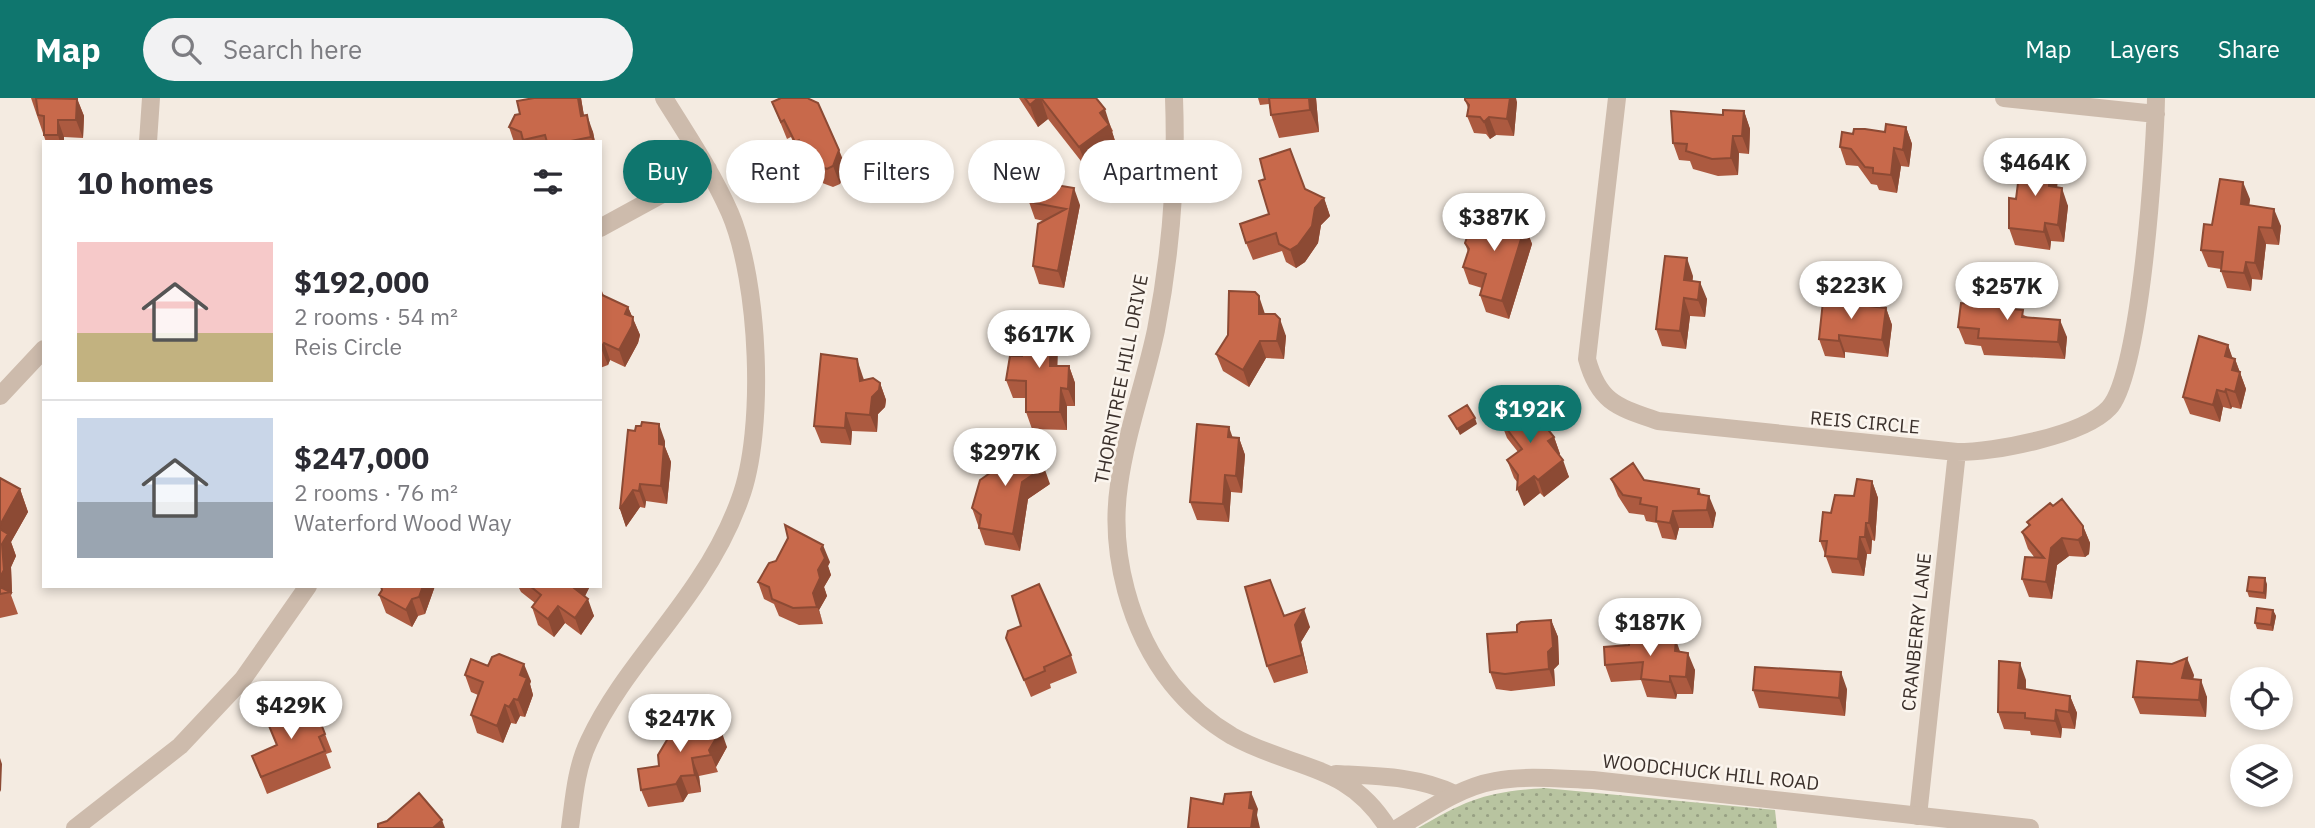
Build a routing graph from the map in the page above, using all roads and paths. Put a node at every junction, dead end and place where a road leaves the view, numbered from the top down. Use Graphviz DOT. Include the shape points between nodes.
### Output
graph roads {
  1 [pos="151,98"];
  2 [pos="664,98"];
  3 [pos="1174,98"];
  4 [pos="1616,98"];
  5 [pos="2004,98"];
  6 [pos="2156,106"];
  7 [pos="148,140"];
  8 [pos="690,140"];
  9 [pos="712,177"];
  10 [pos="646,203"];
  11 [pos="602,227"];
  12 [pos="42,351"];
  13 [pos="0,396"];
  14 [pos="1956,452"];
  15 [pos="307,588"];
  16 [pos="1329,774"];
  17 [pos="1455,794"];
  18 [pos="1918,816"];
  19 [pos="75,828"];
  20 [pos="570,828"];
  21 [pos="1388,828"];
  22 [pos="1398,828"];
  23 [pos="2030,828"];
  1 -- 7 [label="street"];
  2 -- 8 [label="street"];
  3 -- 16 [label="street, THORNTREE HILL DRIVE" via="1174,204 1156,330 1119,486 1119,541 1130,610 1158,666 1198,712 1233,736"];
  4 -- 14 [label="street, REIS CIRCLE" via="1587,359 1593,382 1607,399 1658,421"];
  5 -- 6 [label="street"];
  6 -- 14 [label="street, REIS CIRCLE" via="2146,238 2131,353 2119,396 2107,410 2074,428 2025,443"];
  9 -- 20 [label="street" via="746,263 754,412 747,472 740,499 713,556 588,741 576,778"];
  10 -- 11 [label="street"];
  12 -- 13 [label="street"];
  14 -- 18 [label="street, CRANBERRY LANE"];
  15 -- 19 [label="street" via="243,680 180,746"];
  16 -- 17 [label="street, THORNTREE HILL DRIVE" via="1395,777 1434,784"];
  16 -- 21 [label="street, THORNTREE HILL DRIVE" via="1355,788"];
  17 -- 18 [label="street, WOODCHUCK HILL ROAD" via="1494,780 1592,780"];
  17 -- 22 [label="street, WOODCHUCK HILL ROAD"];
  18 -- 23 [label="street, WOODCHUCK HILL ROAD"];
}
